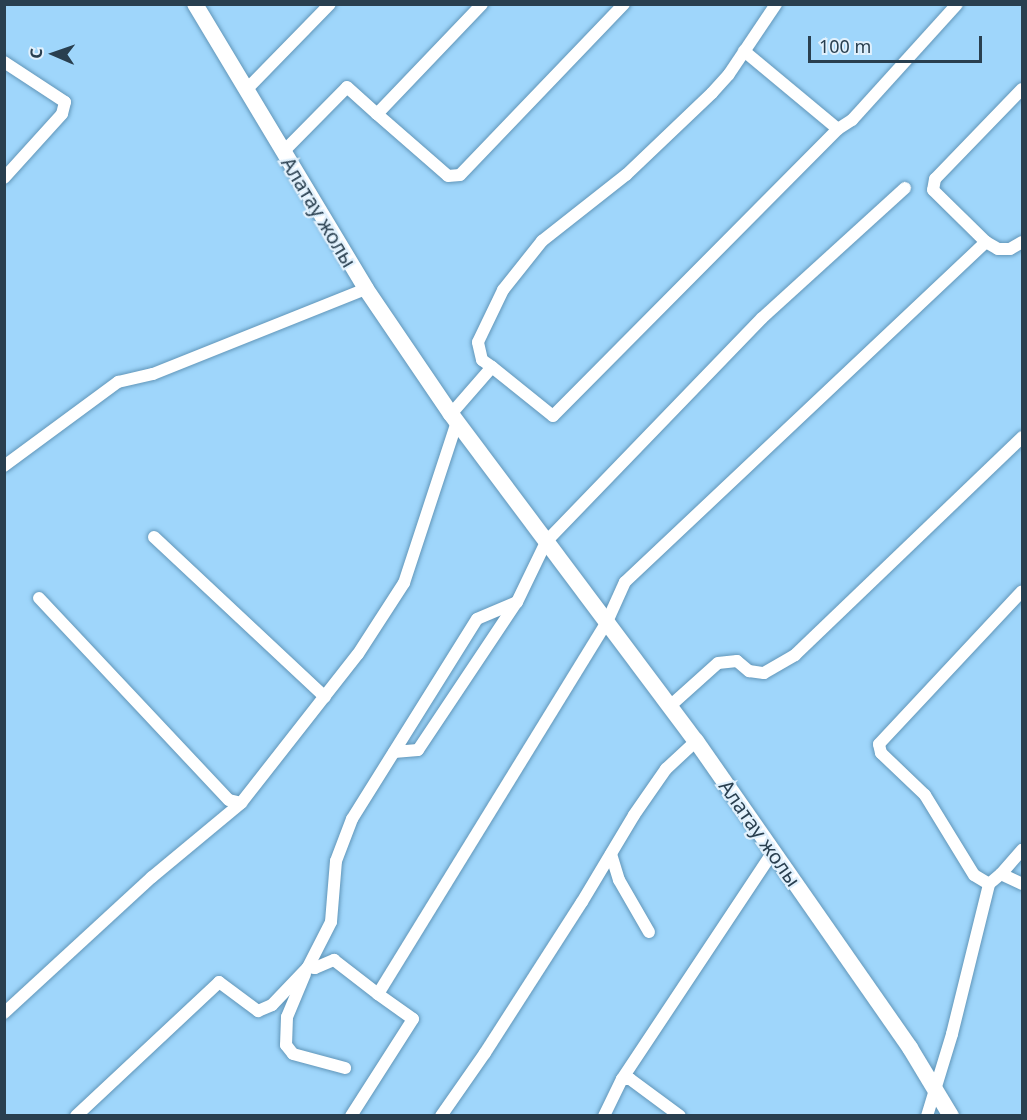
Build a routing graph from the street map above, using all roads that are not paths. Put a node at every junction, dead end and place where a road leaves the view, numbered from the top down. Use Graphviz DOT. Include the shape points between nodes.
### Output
graph roads {
  1 [pos="195,4"];
  2 [pos="330,4"];
  3 [pos="482,4"];
  4 [pos="624,4"];
  5 [pos="776,4"];
  6 [pos="957,4"];
  7 [pos="744,51"];
  8 [pos="4,62"];
  9 [pos="1023,89"];
  10 [pos="246,90"];
  11 [pos="377,114"];
  12 [pos="838,129"];
  13 [pos="283,152"];
  14 [pos="4,178"];
  15 [pos="905,188"];
  16 [pos="986,242"];
  17 [pos="1023,242"];
  18 [pos="366,289"];
  19 [pos="492,367"];
  20 [pos="458,423"];
  21 [pos="1023,437"];
  22 [pos="4,466"];
  23 [pos="154,537"];
  24 [pos="546,542"];
  25 [pos="1023,591"];
  26 [pos="39,598"];
  27 [pos="516,602"];
  28 [pos="606,624"];
  29 [pos="325,697"];
  30 [pos="670,706"];
  31 [pos="696,741"];
  32 [pos="394,752"];
  33 [pos="241,803"];
  34 [pos="1023,850"];
  35 [pos="773,852"];
  36 [pos="611,854"];
  37 [pos="1001,874"];
  38 [pos="989,884"];
  39 [pos="1023,884"];
  40 [pos="649,932"];
  41 [pos="308,967"];
  42 [pos="378,994"];
  43 [pos="4,1013"];
  44 [pos="345,1068"];
  45 [pos="622,1079"];
  46 [pos="935,1090"];
  47 [pos="76,1116"];
  48 [pos="351,1116"];
  49 [pos="441,1116"];
  50 [pos="604,1116"];
  51 [pos="680,1116"];
  52 [pos="927,1116"];
  53 [pos="951,1116"];
  1 -- 10 [label="main road, Алатау жолы"];
  2 -- 10 [label="street"];
  3 -- 11 [label="street"];
  4 -- 11 [label="street" via="460,175 448,176"];
  5 -- 7 [label="street"];
  6 -- 12 [label="street" via="852,120"];
  7 -- 12 [label="street"];
  7 -- 19 [label="street" via="712,93 643,160 542,241 503,290 478,342 482,360"];
  8 -- 14 [label="street" via="65,102 62,114"];
  9 -- 16 [label="street" via="935,179 933,190"];
  10 -- 13 [label="main road, Алатау жолы"];
  11 -- 13 [label="street" via="346,87"];
  12 -- 19 [label="street" via="553,416"];
  13 -- 18 [label="main road, Алатау жолы"];
  15 -- 24 [label="street" via="762,318"];
  16 -- 17 [label="street" via="998,249 1010,249"];
  16 -- 28 [label="street" via="625,582"];
  18 -- 20 [label="main road, Алатау жолы"];
  18 -- 22 [label="street" via="153,374 118,382"];
  19 -- 20 [label="street"];
  20 -- 24 [label="main road, Алатау жолы"];
  20 -- 29 [label="street" via="404,583"];
  21 -- 30 [label="street" via="795,655 764,673 749,671 737,661 718,663"];
  23 -- 29 [label="street"];
  24 -- 27 [label="street"];
  24 -- 28 [label="main road, Алатау жолы"];
  25 -- 38 [label="street" via="879,744 881,753 925,795 974,875"];
  26 -- 33 [label="street" via="229,800"];
  27 -- 32 [label="street" via="477,619"];
  27 -- 32 [label="street" via="418,750"];
  28 -- 30 [label="main road, Алатау жолы"];
  28 -- 42 [label="street"];
  29 -- 33 [label="street"];
  30 -- 31 [label="main road, Алатау жолы"];
  31 -- 35 [label="main road, Алатау жолы"];
  31 -- 36 [label="street" via="666,769"];
  32 -- 41 [label="street" via="352,819 336,861 331,922"];
  33 -- 43 [label="street" via="152,877"];
  34 -- 37 [label="street"];
  35 -- 45 [label="street"];
  35 -- 46 [label="main road, Алатау жолы"];
  36 -- 40 [label="street" via="619,880"];
  36 -- 49 [label="street"];
  37 -- 38 [label="street"];
  37 -- 39 [label="street"];
  38 -- 46 [label="street"];
  41 -- 42 [label="street" via="334,960"];
  41 -- 44 [label="street" via="287,1017 286,1045 293,1053"];
  41 -- 47 [label="street" via="272,1005 258,1011 219,982"];
  42 -- 48 [label="street" via="413,1019"];
  45 -- 50 [label="street"];
  45 -- 51 [label="street" via="630,1079"];
  46 -- 52 [label="street"];
  46 -- 53 [label="main road, Алатау жолы"];
}
